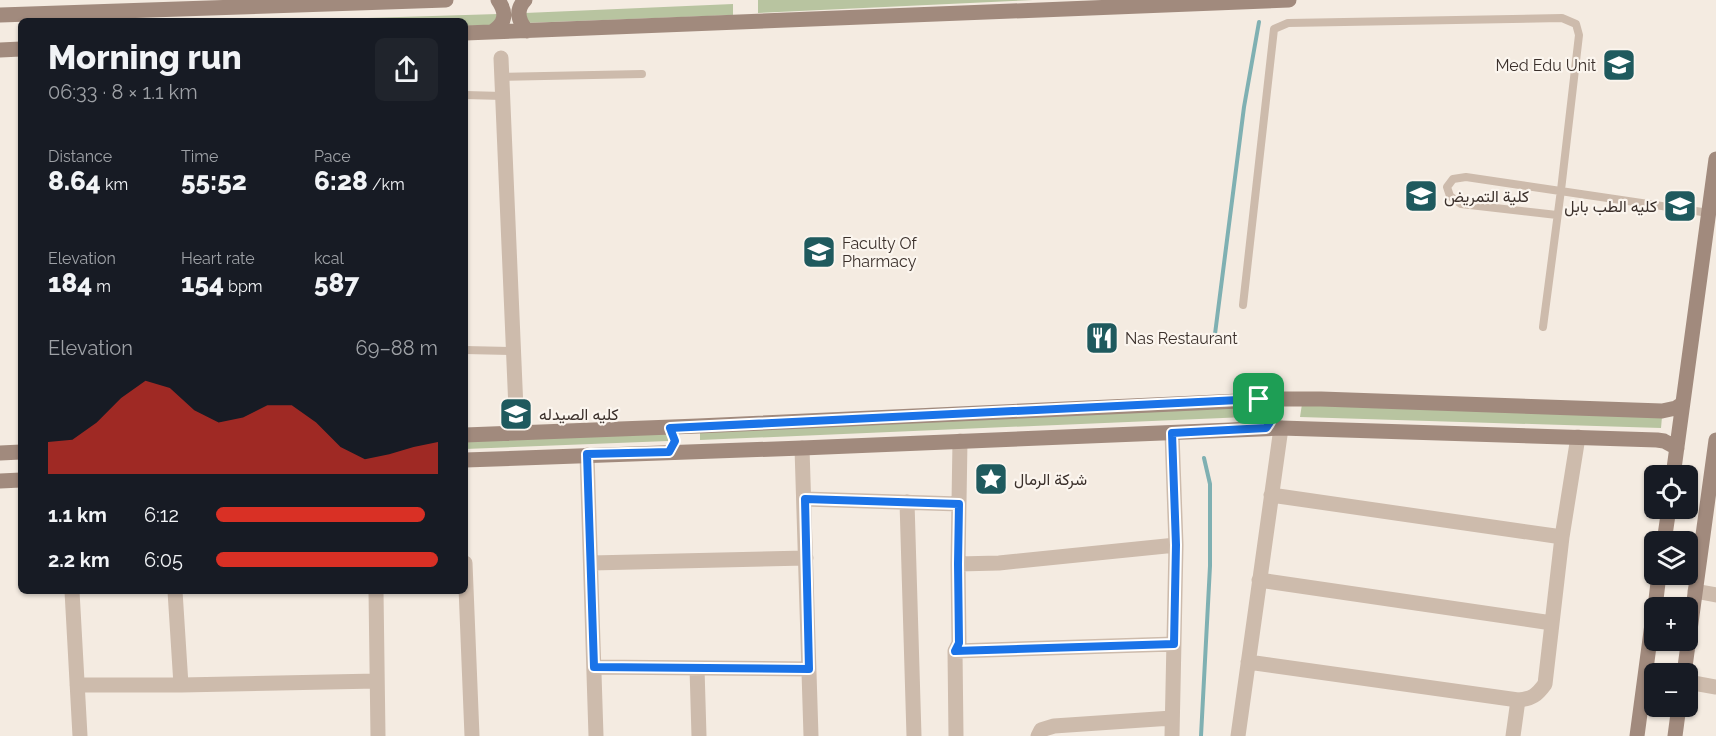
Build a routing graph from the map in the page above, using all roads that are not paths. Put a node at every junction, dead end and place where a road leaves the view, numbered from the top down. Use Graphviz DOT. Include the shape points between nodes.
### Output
graph roads {
  1 [pos="446,0"];
  2 [pos="498,0"];
  3 [pos="525,0"];
  4 [pos="1289,0"];
  5 [pos="1259,1"];
  6 [pos="244,4"];
  7 [pos="0,15"];
  8 [pos="527,31"];
  9 [pos="492,32"];
  10 [pos="468,33"];
  11 [pos="18,49"];
  12 [pos="0,50"];
  13 [pos="501,58"];
  14 [pos="642,74"];
  15 [pos="502,77"];
  16 [pos="468,96"];
  17 [pos="503,96"];
  18 [pos="1716,159"];
  19 [pos="1561,190"];
  20 [pos="1709,213"];
  21 [pos="1557,215"];
  22 [pos="1243,305"];
  23 [pos="1543,327"];
  24 [pos="468,350"];
  25 [pos="514,351"];
  26 [pos="1268,399"];
  27 [pos="1298,399"];
  28 [pos="1682,405"];
  29 [pos="698,426"];
  30 [pos="670,428"];
  31 [pos="1274,428"];
  32 [pos="1300,428"];
  33 [pos="517,433"];
  34 [pos="1172,433"];
  35 [pos="468,435"];
  36 [pos="1578,437"];
  37 [pos="1716,440"];
  38 [pos="960,441"];
  39 [pos="802,448"];
  40 [pos="1677,448"];
  41 [pos="698,451"];
  42 [pos="18,452"];
  43 [pos="669,452"];
  44 [pos="0,453"];
  45 [pos="587,454"];
  46 [pos="468,460"];
  47 [pos="1675,465"];
  48 [pos="1714,475"];
  49 [pos="18,480"];
  50 [pos="0,481"];
  51 [pos="1271,495"];
  52 [pos="805,499"];
  53 [pos="907,502"];
  54 [pos="959,504"];
  55 [pos="1563,537"];
  56 [pos="1176,545"];
  57 [pos="806,558"];
  58 [pos="591,563"];
  59 [pos="958,564"];
  60 [pos="1259,580"];
  61 [pos="1695,591"];
  62 [pos="72,594"];
  63 [pos="175,594"];
  64 [pos="376,594"];
  65 [pos="466,594"];
  66 [pos="1716,595"];
  67 [pos="1552,623"];
  68 [pos="1174,644"];
  69 [pos="955,651"];
  70 [pos="1649,651"];
  71 [pos="1248,662"];
  72 [pos="1685,663"];
  73 [pos="594,667"];
  74 [pos="697,668"];
  75 [pos="809,669"];
  76 [pos="377,681"];
  77 [pos="1698,684"];
  78 [pos="77,685"];
  79 [pos="181,685"];
  80 [pos="1716,687"];
  81 [pos="1518,700"];
  82 [pos="1678,717"];
  83 [pos="1172,718"];
  84 [pos="80,736"];
  85 [pos="378,736"];
  86 [pos="472,736"];
  87 [pos="596,736"];
  88 [pos="699,736"];
  89 [pos="811,736"];
  90 [pos="914,736"];
  91 [pos="956,736"];
  92 [pos="1038,736"];
  93 [pos="1172,736"];
  94 [pos="1238,736"];
  95 [pos="1513,736"];
  96 [pos="1637,736"];
  97 [pos="1675,736"];
  1 -- 6 [label="street"];
  2 -- 9 [label="street" via="505,16"];
  3 -- 8 [label="street" via="518,14"];
  4 -- 5 [label="street"];
  5 -- 8 [label="street"];
  6 -- 7 [label="street"];
  8 -- 9 [label="street"];
  9 -- 10 [label="street"];
  11 -- 12 [label="street"];
  13 -- 15 [label="street"];
  14 -- 15 [label="lane"];
  15 -- 17 [label="street"];
  16 -- 17 [label="lane"];
  17 -- 25 [label="street"];
  18 -- 20 [label="street"];
  19 -- 20 [label="lane"];
  19 -- 21 [label="lane"];
  19 -- 21 [label="lane" via="1466,177 1453,179 1447,187 1450,196 1461,204"];
  19 -- 22 [label="lane" via="1579,35 1576,24 1562,18 1288,22 1274,29"];
  20 -- 28 [label="street"];
  21 -- 23 [label="lane"];
  24 -- 25 [label="lane"];
  25 -- 33 [label="street"];
  26 -- 27 [label="street"];
  26 -- 29 [label="street"];
  26 -- 31 [label="street"];
  27 -- 28 [label="street" via="1662,411"];
  27 -- 32 [label="street" via="1292,412"];
  28 -- 40 [label="street"];
  29 -- 30 [label="street"];
  29 -- 41 [label="street" via="693,438"];
  30 -- 33 [label="street"];
  30 -- 43 [label="street" via="675,441"];
  31 -- 32 [label="street"];
  31 -- 34 [label="street"];
  31 -- 51 [label="street"];
  32 -- 36 [label="street"];
  33 -- 35 [label="street"];
  34 -- 38 [label="street"];
  34 -- 56 [label="street"];
  36 -- 40 [label="street" via="1657,440"];
  36 -- 55 [label="street"];
  37 -- 48 [label="street"];
  38 -- 39 [label="street"];
  38 -- 54 [label="street"];
  39 -- 41 [label="street"];
  39 -- 52 [label="street"];
  40 -- 47 [label="street"];
  41 -- 43 [label="street"];
  42 -- 44 [label="street"];
  43 -- 45 [label="street"];
  45 -- 46 [label="street"];
  45 -- 58 [label="street"];
  48 -- 61 [label="street"];
  49 -- 50 [label="street"];
  51 -- 55 [label="street"];
  51 -- 60 [label="street"];
  52 -- 53 [label="street"];
  52 -- 57 [label="street"];
  53 -- 54 [label="street"];
  53 -- 90 [label="street"];
  54 -- 59 [label="street"];
  55 -- 67 [label="street"];
  56 -- 59 [label="street"];
  56 -- 68 [label="street"];
  57 -- 58 [label="street"];
  57 -- 75 [label="street"];
  58 -- 73 [label="street"];
  59 -- 69 [label="street" via="959,643"];
  60 -- 67 [label="street"];
  60 -- 71 [label="street"];
  61 -- 66 [label="street"];
  61 -- 72 [label="street"];
  62 -- 78 [label="street"];
  63 -- 79 [label="street"];
  64 -- 76 [label="street"];
  65 -- 86 [label="street"];
  67 -- 81 [label="street" via="1545,684 1538,693"];
  68 -- 69 [label="street"];
  68 -- 83 [label="street"];
  69 -- 91 [label="street"];
  70 -- 96 [label="street"];
  71 -- 81 [label="street"];
  71 -- 94 [label="street"];
  73 -- 74 [label="street"];
  73 -- 87 [label="street"];
  74 -- 75 [label="street"];
  74 -- 88 [label="street"];
  75 -- 89 [label="street"];
  76 -- 79 [label="street"];
  76 -- 85 [label="street"];
  77 -- 80 [label="street"];
  78 -- 79 [label="street"];
  78 -- 84 [label="street"];
  81 -- 95 [label="street"];
  82 -- 97 [label="street"];
  83 -- 92 [label="street" via="1054,726 1041,730"];
  83 -- 93 [label="street"];
}
